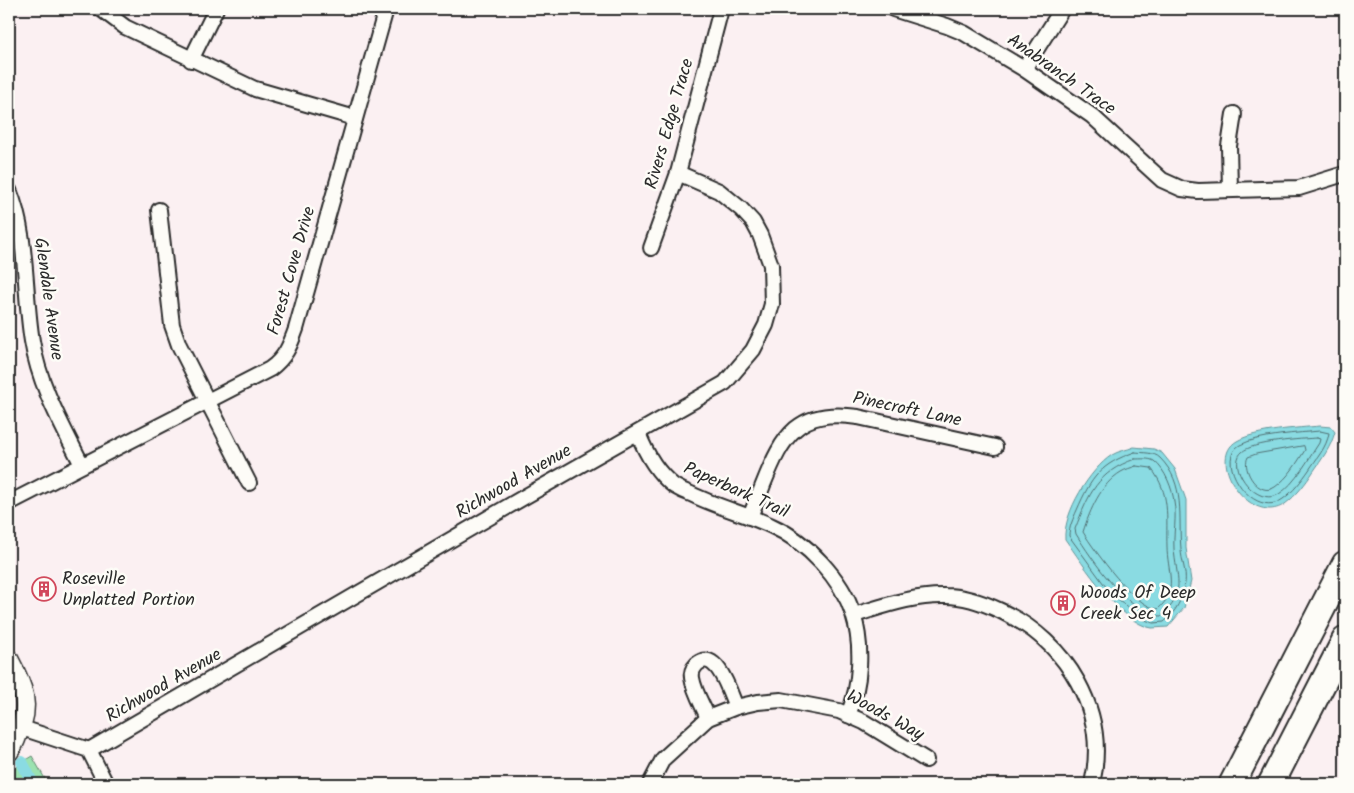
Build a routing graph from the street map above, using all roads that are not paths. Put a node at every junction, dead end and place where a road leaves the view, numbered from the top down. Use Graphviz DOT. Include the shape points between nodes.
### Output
graph roads {
  1 [pos="100,9"];
  2 [pos="216,9"];
  3 [pos="386,9"];
  4 [pos="721,9"];
  5 [pos="892,9"];
  6 [pos="1062,9"];
  7 [pos="191,60"];
  8 [pos="1024,69"];
  9 [pos="1234,114"];
  10 [pos="355,118"];
  11 [pos="678,173"];
  12 [pos="1344,174"];
  13 [pos="9,190"];
  14 [pos="1230,190"];
  15 [pos="159,210"];
  16 [pos="651,248"];
  17 [pos="208,402"];
  18 [pos="638,433"];
  19 [pos="995,447"];
  20 [pos="82,465"];
  21 [pos="248,482"];
  22 [pos="9,503"];
  23 [pos="750,518"];
  24 [pos="1345,564"];
  25 [pos="1345,591"];
  26 [pos="854,615"];
  27 [pos="1345,640"];
  28 [pos="9,659"];
  29 [pos="1345,670"];
  30 [pos="736,707"];
  31 [pos="848,715"];
  32 [pos="708,718"];
  33 [pos="22,728"];
  34 [pos="89,750"];
  35 [pos="9,752"];
  36 [pos="926,760"];
  37 [pos="106,784"];
  38 [pos="650,784"];
  39 [pos="1092,784"];
  40 [pos="1232,784"];
  41 [pos="1245,784"];
  42 [pos="1271,784"];
  43 [pos="1285,784"];
  1 -- 7 [label="street" via="125,27"];
  2 -- 7 [label="street"];
  3 -- 10 [label="street, Forest Cove Drive"];
  4 -- 11 [label="street, Rivers Edge Trace"];
  5 -- 8 [label="street, Anabranch Trace" via="964,33"];
  6 -- 8 [label="street"];
  7 -- 10 [label="street" via="255,89"];
  8 -- 14 [label="street, Anabranch Trace" via="1092,116 1162,180 1198,191"];
  9 -- 14 [label="street" via="1229,146"];
  10 -- 17 [label="street, Forest Cove Drive" via="289,350 270,369"];
  11 -- 16 [label="street, Rivers Edge Trace"];
  11 -- 18 [label="street, Richwood Avenue" via="719,191 753,222 771,265 772,304 753,350 725,383"];
  12 -- 14 [label="street, Anabranch Trace" via="1299,188"];
  13 -- 20 [label="street, Glendale Avenue" via="20,236 36,362 53,407"];
  15 -- 17 [label="street" via="172,325"];
  17 -- 20 [label="street, Forest Cove Drive"];
  17 -- 21 [label="street"];
  18 -- 23 [label="street, Paperbark Trail" via="652,463 675,487"];
  18 -- 34 [label="street, Richwood Avenue"];
  19 -- 23 [label="street, Pinecroft Lane" via="858,417 819,417 790,433 779,447"];
  20 -- 22 [label="street, Forest Cove Drive"];
  23 -- 26 [label="street, Paperbark Trail" via="774,527 809,550 826,568"];
  24 -- 40 [label="highway"];
  25 -- 41 [label="highway"];
  26 -- 31 [label="street, Paperbark Trail" via="858,672"];
  26 -- 39 [label="street" via="897,602 947,596 988,604 1029,626 1066,662 1083,692 1096,743 1097,760"];
  27 -- 42 [label="highway"];
  28 -- 33 [label="street" via="18,675 26,707"];
  29 -- 43 [label="highway"];
  30 -- 31 [label="street, Woods Way" via="781,700 829,708"];
  30 -- 32 [label="street, Woods Way"];
  30 -- 32 [label="street" via="722,673 709,662 702,661 693,670 692,677"];
  31 -- 36 [label="street, Woods Way"];
  32 -- 38 [label="street, Woods Way" via="663,760"];
  33 -- 34 [label="street"];
  33 -- 35 [label="street"];
  34 -- 37 [label="street"];
}
